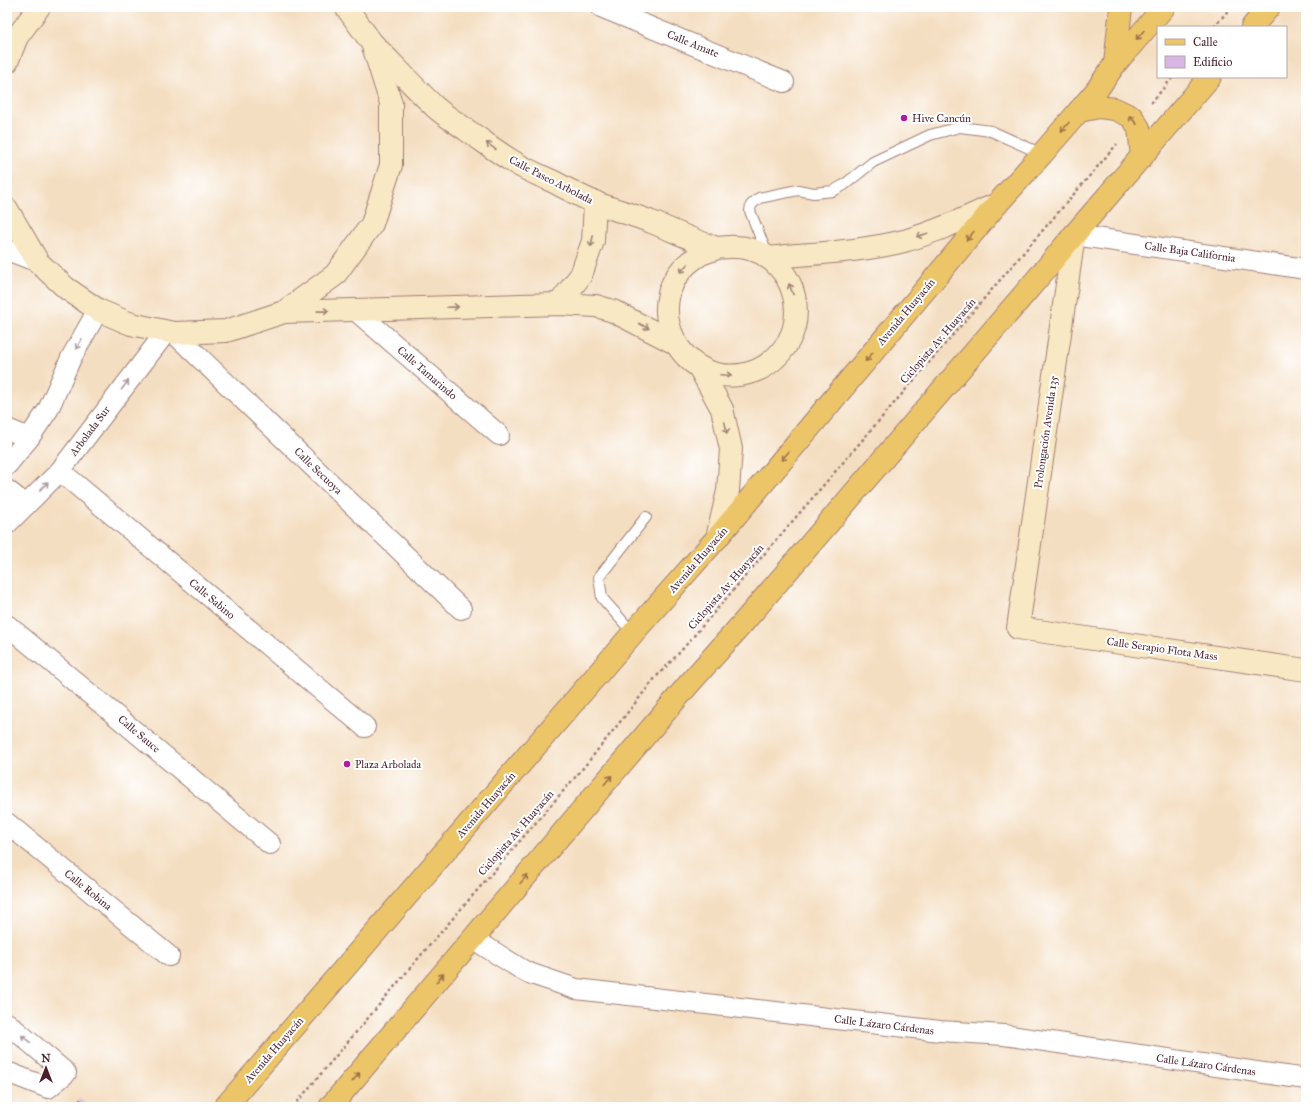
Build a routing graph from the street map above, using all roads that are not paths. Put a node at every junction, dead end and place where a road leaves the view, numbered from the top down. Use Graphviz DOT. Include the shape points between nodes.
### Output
graph roads {
  1 [pos="39,7"];
  2 [pos="346,7"];
  3 [pos="601,7"];
  4 [pos="1121,7"];
  5 [pos="1164,7"];
  6 [pos="1269,7"];
  7 [pos="1253,26"];
  8 [pos="372,43"];
  9 [pos="9,50"];
  10 [pos="1115,64"];
  11 [pos="1209,78"];
  12 [pos="784,82"];
  13 [pos="1079,111"];
  14 [pos="1042,154"];
  15 [pos="1142,157"];
  16 [pos="595,202"];
  17 [pos="997,204"];
  18 [pos="7,209"];
  19 [pos="1074,235"];
  20 [pos="717,248"];
  21 [pos="7,250"];
  22 [pos="768,258"];
  23 [pos="38,262"];
  24 [pos="1306,269"];
  25 [pos="559,304"];
  26 [pos="98,310"];
  27 [pos="355,310"];
  28 [pos="284,312"];
  29 [pos="170,332"];
  30 [pos="675,343"];
  31 [pos="699,367"];
  32 [pos="7,429"];
  33 [pos="499,435"];
  34 [pos="29,438"];
  35 [pos="7,465"];
  36 [pos="60,471"];
  37 [pos="7,490"];
  38 [pos="26,505"];
  39 [pos="646,517"];
  40 [pos="7,524"];
  41 [pos="717,538"];
  42 [pos="461,609"];
  43 [pos="7,625"];
  44 [pos="1018,628"];
  45 [pos="633,634"];
  46 [pos="1306,670"];
  47 [pos="365,727"];
  48 [pos="7,823"];
  49 [pos="270,844"];
  50 [pos="474,939"];
  51 [pos="169,956"];
  52 [pos="7,1023"];
  53 [pos="7,1072"];
  54 [pos="1306,1079"];
  55 [pos="225,1107"];
  56 [pos="330,1107"];
  1 -- 9 [label="street"];
  2 -- 8 [label="street"];
  3 -- 12 [label="street, Calle Amate"];
  4 -- 10 [label="main road"];
  5 -- 10 [label="main road, Avenida Huayacán, one-way"];
  6 -- 7 [label="main road"];
  16 -- 8 [label="street, Calle Paseo Arbolada, one-way" via="512,162 437,108"];
  8 -- 28 [label="street" via="391,103 391,165 372,224 335,275"];
  10 -- 13 [label="main road, Avenida Huayacán"];
  11 -- 15 [label="main road"];
  13 -- 14 [label="main road, Avenida Huayacán, one-way"];
  15 -- 13 [label="main road, one-way" via="1140,130 1132,117 1115,109 1099,107"];
  14 -- 17 [label="main road, Avenida Huayacán"];
  14 -- 22 [label="lane" via="991,131 960,127 930,135 873,162 844,185 832,190 814,193 798,190 759,198 751,205 750,211"];
  15 -- 19 [label="main road"];
  16 -- 20 [label="street, Calle Paseo Arbolada"];
  16 -- 25 [label="street, one-way" via="593,241 586,261 581,275"];
  17 -- 22 [label="street, one-way" via="945,228 904,241 861,249"];
  17 -- 41 [label="main road, Avenida Huayacán, one-way"];
  18 -- 23 [label="street"];
  19 -- 24 [label="street, Calle Baja California"];
  19 -- 44 [label="street, Prolongación Avenida 135"];
  50 -- 19 [label="main road, one-way"];
  20 -- 22 [label="street" via="734,246 752,250"];
  20 -- 30 [label="street, one-way" via="698,256 683,268 672,285 667,304 668,324"];
  21 -- 23 [label="street"];
  31 -- 22 [label="street, one-way" via="717,374 737,376 757,371 774,360 787,346 797,308 793,288 783,271"];
  23 -- 26 [label="street" via="66,288"];
  27 -- 25 [label="street, one-way"];
  25 -- 30 [label="street, one-way" via="596,306 613,311"];
  26 -- 29 [label="street" via="131,324"];
  26 -- 34 [label="street, one-way" via="48,410"];
  28 -- 27 [label="street, one-way"];
  27 -- 33 [label="street, Calle Tamarindo"];
  28 -- 29 [label="street" via="226,331"];
  36 -- 29 [label="street, Arbolada Sur, one-way"];
  29 -- 42 [label="street, Calle Secuoya"];
  30 -- 31 [label="street" via="685,357"];
  31 -- 41 [label="street, one-way" via="722,409 731,449 728,491"];
  32 -- 34 [label="street"];
  34 -- 35 [label="street"];
  38 -- 36 [label="street, Arbolada Sur, one-way"];
  36 -- 47 [label="street, Calle Sabino"];
  37 -- 38 [label="street"];
  38 -- 40 [label="street, Arbolada Sur"];
  39 -- 45 [label="lane" via="599,577 602,598"];
  41 -- 45 [label="main road, Avenida Huayacán"];
  43 -- 49 [label="street, Calle Sauce"];
  44 -- 46 [label="street, Calle Serapio Flota Mass"];
  45 -- 55 [label="main road, Avenida Huayacán"];
  48 -- 51 [label="street, Calle Robina"];
  50 -- 54 [label="street, Calle Lázaro Cárdenas" via="526,972 576,989 940,1031 1004,1035"];
  56 -- 50 [label="main road, one-way"];
  53 -- 52 [label="street, one-way" via="48,1088 66,1072"];
}
